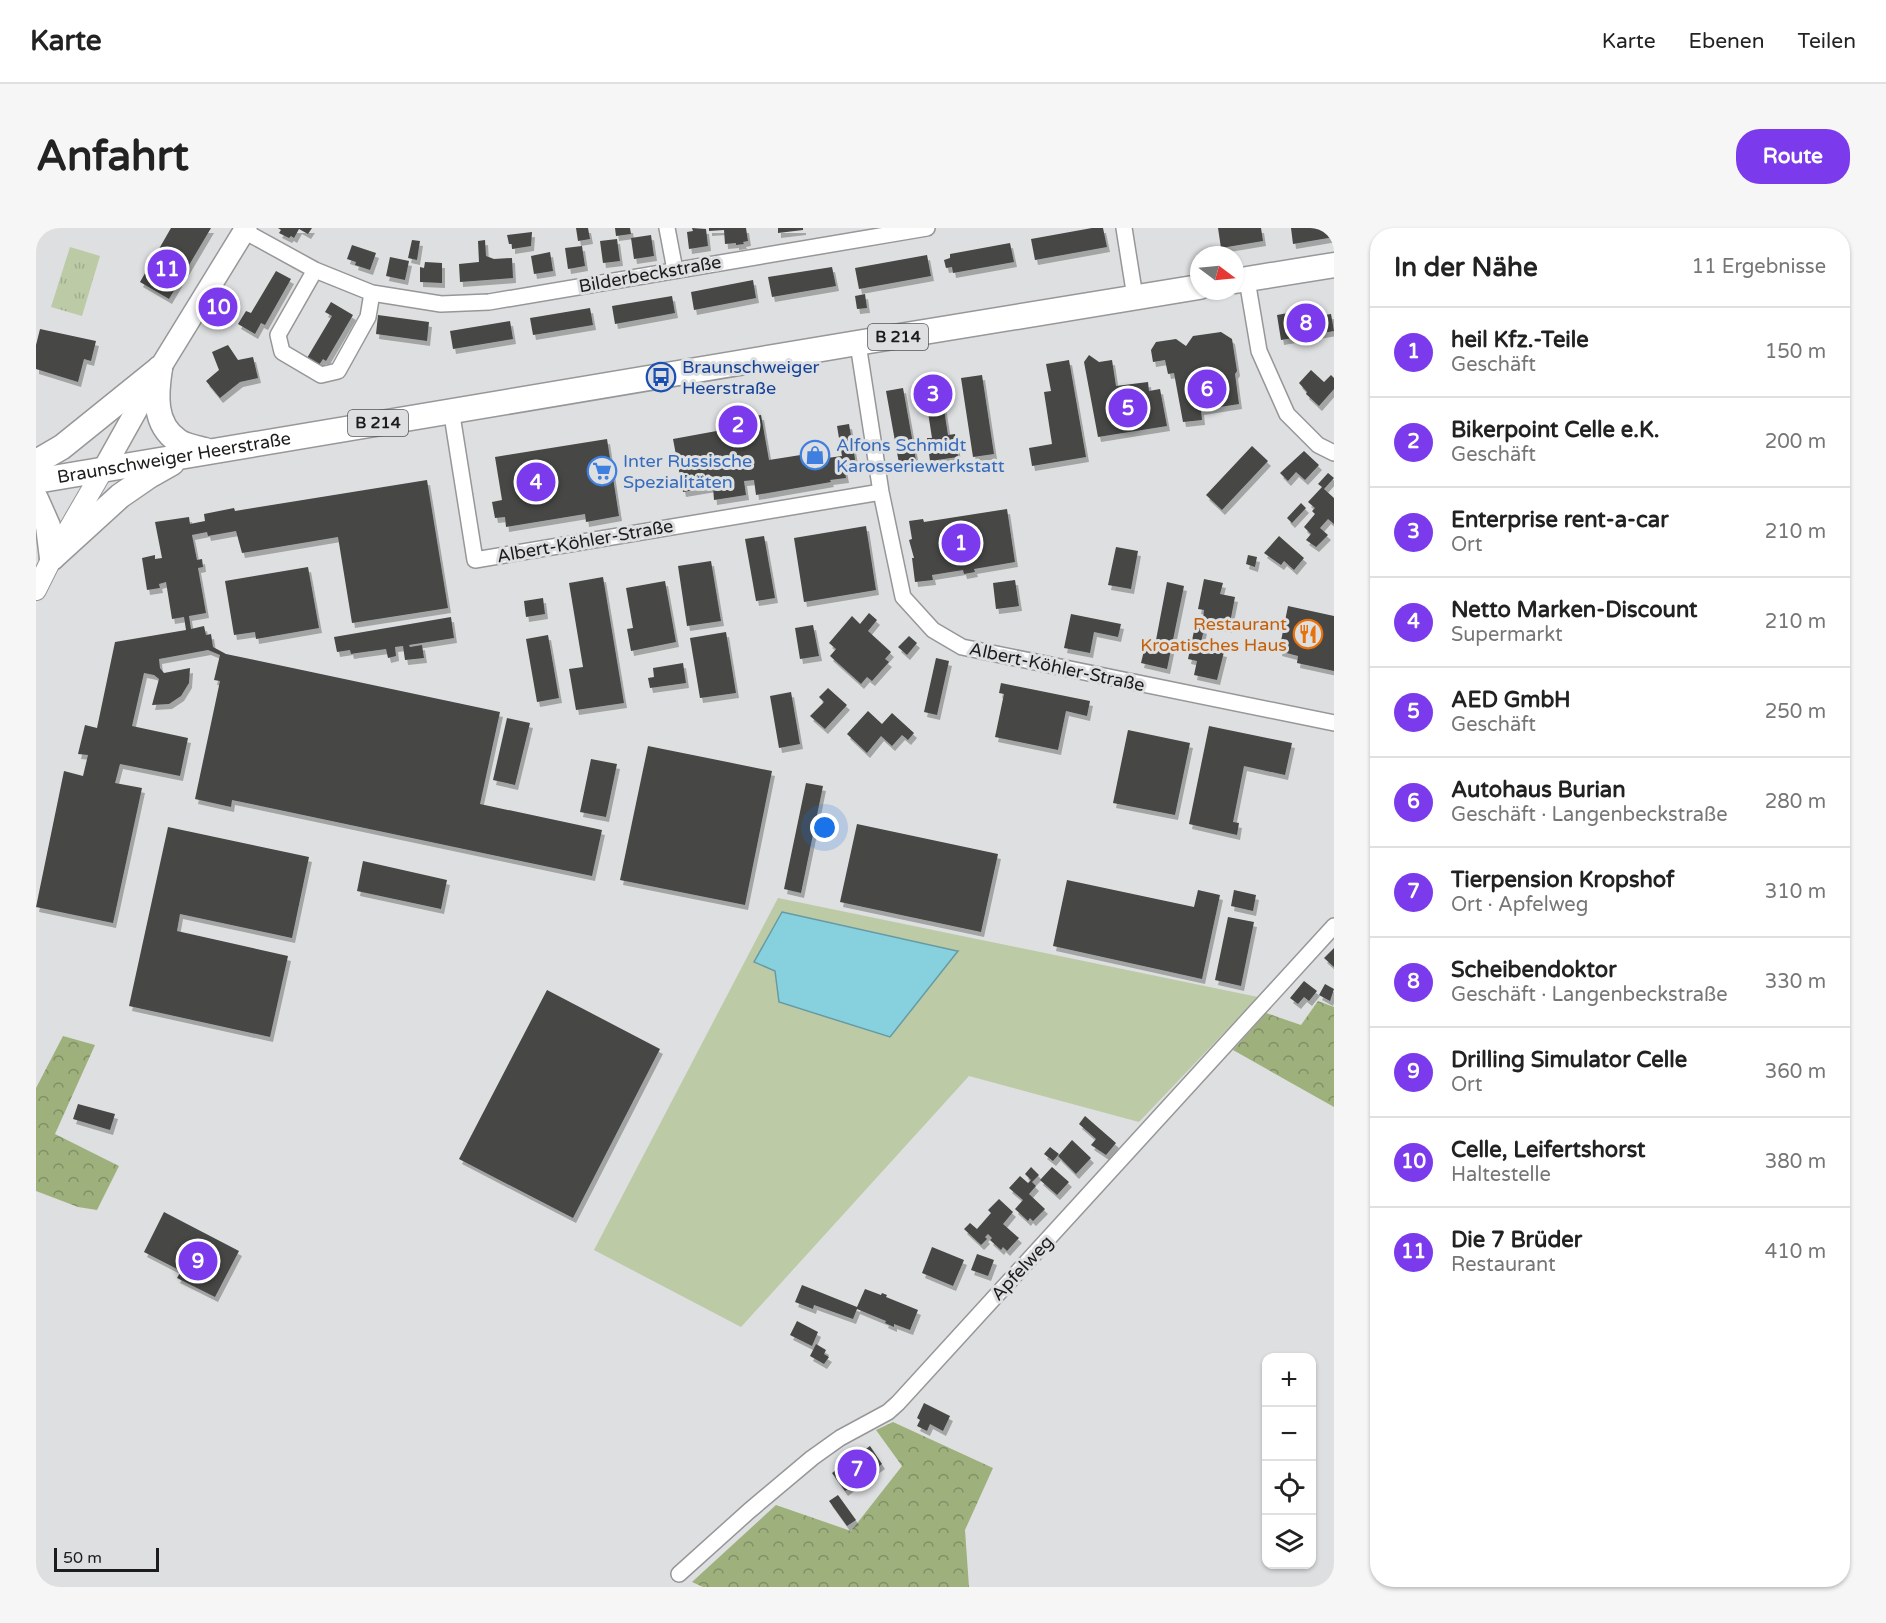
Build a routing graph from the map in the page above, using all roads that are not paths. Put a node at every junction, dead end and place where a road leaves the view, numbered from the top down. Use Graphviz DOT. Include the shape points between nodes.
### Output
graph roads {
  1 [pos="667,228"];
  2 [pos="927,228"];
  3 [pos="1124,228"];
  4 [pos="245,229"];
  5 [pos="843,234"];
  6 [pos="1334,265"];
  7 [pos="315,270"];
  8 [pos="675,270"];
  9 [pos="1244,280"];
  10 [pos="1190,288"];
  11 [pos="372,293"];
  12 [pos="1244,293"];
  13 [pos="1135,297"];
  14 [pos="858,344"];
  15 [pos="160,368"];
  16 [pos="451,409"];
  17 [pos="208,451"];
  18 [pos="1334,453"];
  19 [pos="36,462"];
  20 [pos="103,470"];
  21 [pos="36,481"];
  22 [pos="881,492"];
  23 [pos="36,499"];
  24 [pos="52,558"];
  25 [pos="36,590"];
  26 [pos="1334,723"];
  27 [pos="1334,927"];
  28 [pos="679,1574"];
  1 -- 8 [label="street"];
  2 -- 5 [label="street, Bilderbeckstraße"];
  3 -- 13 [label="street"];
  4 -- 7 [label="street, Bilderbeckstraße"];
  4 -- 15 [label="main road"];
  5 -- 8 [label="street, Bilderbeckstraße"];
  6 -- 9 [label="main road"];
  7 -- 11 [label="street, Bilderbeckstraße"];
  7 -- 11 [label="street" via="278,335 282,352 321,375 338,371 368,317"];
  8 -- 11 [label="street, Bilderbeckstraße" via="489,302 441,304"];
  10 -- 13 [label="main road, Braunschweiger Heerstraße / B 214"];
  12 -- 18 [label="street" via="1259,351 1287,414 1318,444"];
  13 -- 14 [label="main road, Braunschweiger Heerstraße / B 214"];
  14 -- 16 [label="main road, Braunschweiger Heerstraße / B 214"];
  14 -- 22 [label="street, Albert-Köhler-Straße"];
  15 -- 17 [label="main road" via="156,393 166,429 179,442"];
  15 -- 19 [label="main road" via="62,447"];
  15 -- 20 [label="main road"];
  16 -- 17 [label="main road, Braunschweiger Heerstraße / B 214"];
  16 -- 22 [label="street, Albert-Köhler-Straße" via="475,560"];
  17 -- 20 [label="main road, Braunschweiger Heerstraße / B 214"];
  17 -- 24 [label="main road" via="149,476 120,496"];
  20 -- 21 [label="main road, Braunschweiger Heerstraße / B 214"];
  20 -- 24 [label="street"];
  22 -- 26 [label="street, Albert-Köhler-Straße" via="903,597 933,630 962,647"];
  23 -- 24 [label="main road" via="48,526"];
  24 -- 25 [label="street"];
  27 -- 28 [label="street, Apfelweg" via="898,1403 812,1458"];
}
